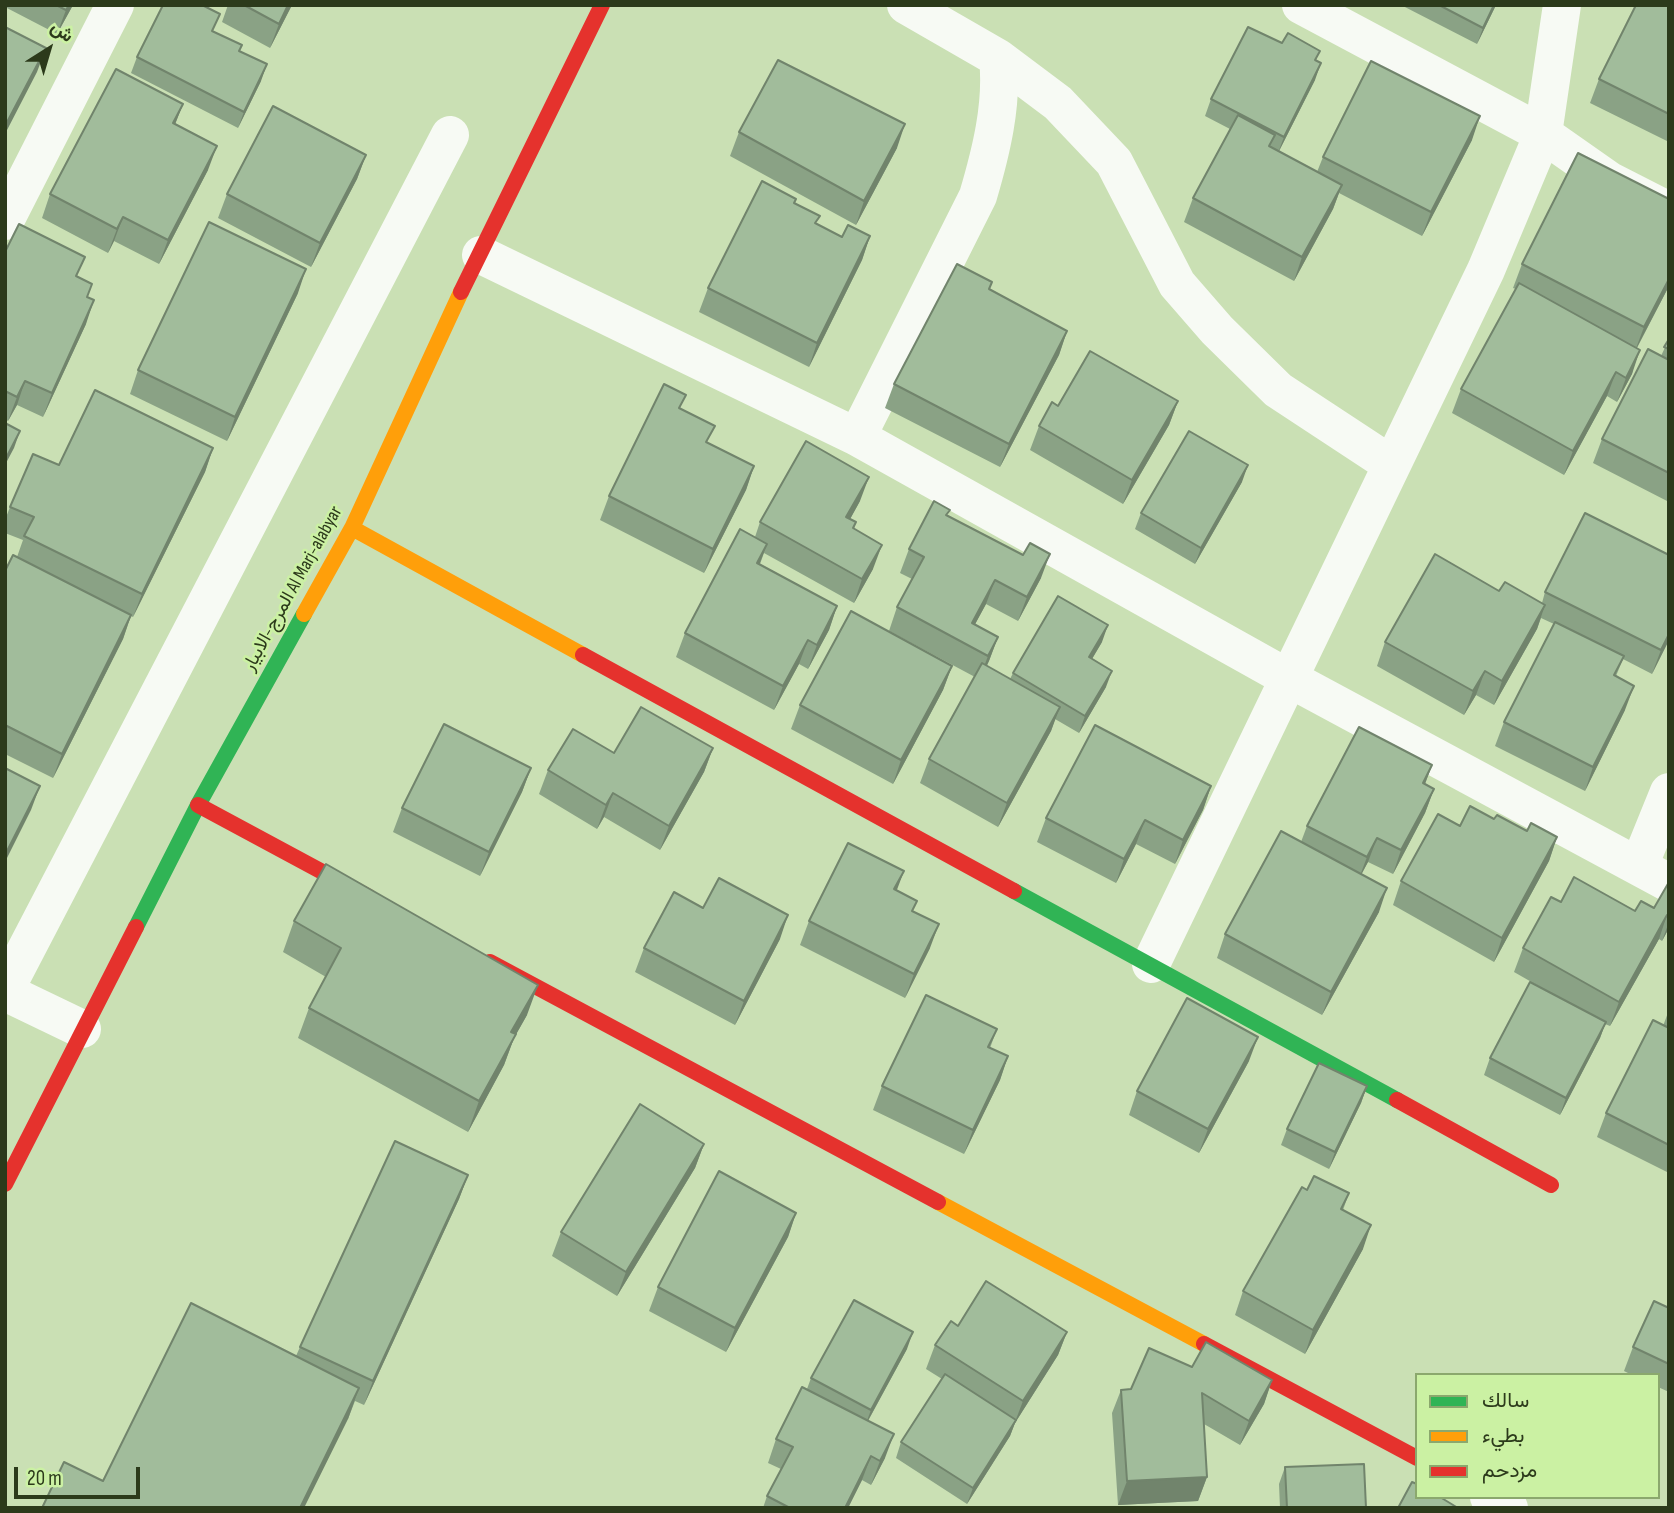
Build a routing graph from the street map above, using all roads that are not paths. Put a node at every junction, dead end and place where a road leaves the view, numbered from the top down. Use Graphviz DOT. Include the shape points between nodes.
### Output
graph roads {
  1 [pos="115,5"];
  2 [pos="602,5"];
  3 [pos="906,5"];
  4 [pos="1301,5"];
  5 [pos="1562,5"];
  6 [pos="998,58"];
  7 [pos="1543,134"];
  8 [pos="450,135"];
  9 [pos="1669,211"];
  10 [pos="5,221"];
  11 [pos="481,255"];
  12 [pos="857,437"];
  13 [pos="1392,465"];
  14 [pos="352,528"];
  15 [pos="1290,679"];
  16 [pos="1669,792"];
  17 [pos="198,805"];
  18 [pos="1654,875"];
  19 [pos="383,904"];
  20 [pos="481,957"];
  21 [pos="1152,964"];
  22 [pos="5,991"];
  23 [pos="82,1029"];
  24 [pos="5,1184"];
  25 [pos="1551,1185"];
  26 [pos="1415,1457"];
  27 [pos="1493,1499"];
  28 [pos="1509,1508"];
  1 -- 10 [label="street"];
  2 -- 11 [label="street, المرج-الابيار Al Marj-alabyar"];
  3 -- 6 [label="street"];
  4 -- 7 [label="street"];
  5 -- 7 [label="street"];
  6 -- 12 [label="street" via="1001,79 978,196"];
  6 -- 13 [label="street" via="1058,103 1114,162 1177,284 1217,330 1278,390"];
  7 -- 9 [label="street" via="1610,181"];
  7 -- 13 [label="street" via="1486,270"];
  8 -- 22 [label="street"];
  11 -- 12 [label="street"];
  11 -- 14 [label="street, المرج-الابيار Al Marj-alabyar"];
  12 -- 15 [label="street"];
  13 -- 15 [label="street"];
  14 -- 17 [label="street, المرج-الابيار Al Marj-alabyar"];
  14 -- 21 [label="street"];
  15 -- 18 [label="street"];
  15 -- 21 [label="street"];
  16 -- 18 [label="street"];
  17 -- 19 [label="street"];
  17 -- 23 [label="street, المرج-الابيار Al Marj-alabyar"];
  20 -- 26 [label="street"];
  21 -- 25 [label="street"];
  22 -- 23 [label="street"];
  23 -- 24 [label="street, المرج-الابيار Al Marj-alabyar"];
  27 -- 28 [label="street"];
}
